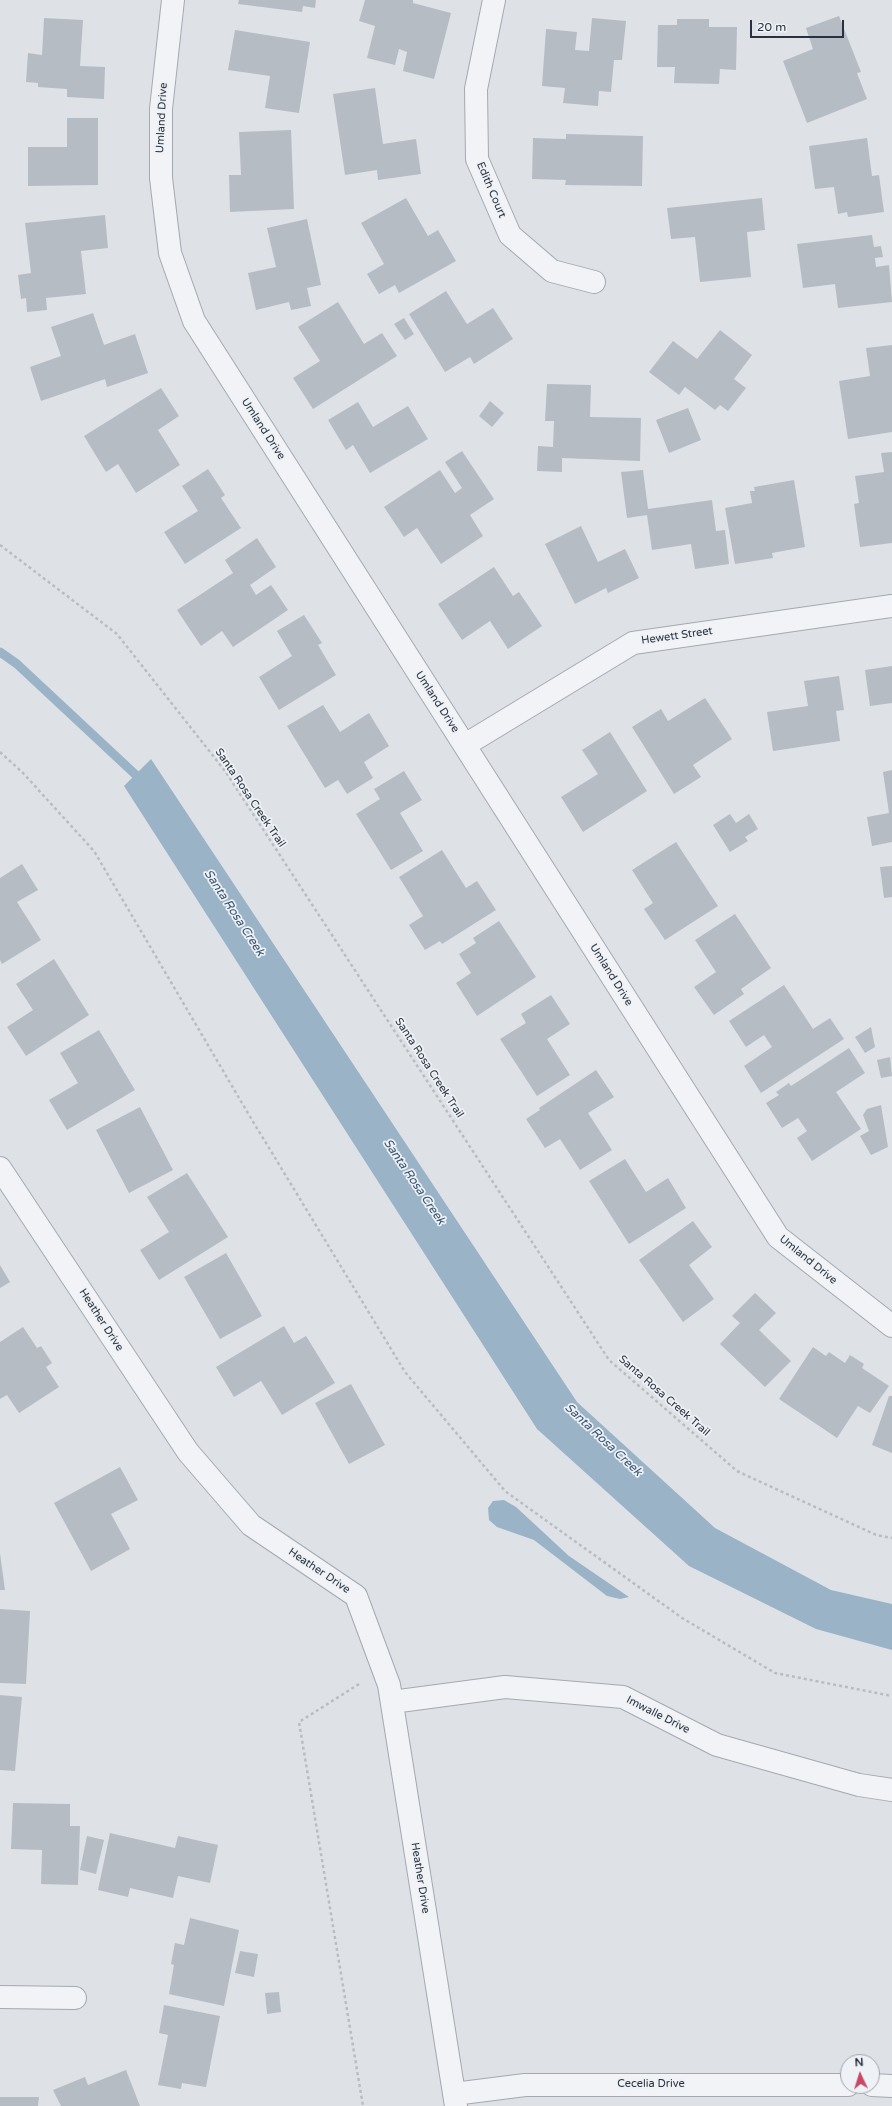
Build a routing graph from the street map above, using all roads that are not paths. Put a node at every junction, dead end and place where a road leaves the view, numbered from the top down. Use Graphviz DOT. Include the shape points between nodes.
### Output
graph roads {
  1 [pos="173,0"];
  2 [pos="494,0"];
  3 [pos="594,282"];
  4 [pos="892,606"];
  5 [pos="465,745"];
  6 [pos="0,1168"];
  7 [pos="892,1326"];
  8 [pos="392,1702"];
  9 [pos="892,1790"];
  10 [pos="0,1998"];
  11 [pos="75,1998"];
  12 [pos="840,2085"];
  13 [pos="880,2085"];
  14 [pos="892,2086"];
  15 [pos="455,2100"];
  1 -- 5 [label="street, Umland Drive" via="161,109 161,178 170,253 194,321"];
  2 -- 3 [label="street, Edith Court" via="476,89 477,159 510,235 552,271"];
  4 -- 5 [label="street, Hewett Street" via="633,642"];
  5 -- 7 [label="street, Umland Drive" via="778,1237"];
  6 -- 8 [label="street, Heather Drive" via="188,1452 251,1525 356,1596 389,1685"];
  8 -- 9 [label="street, Imwalle Drive" via="505,1687 623,1697 717,1745 859,1785"];
  8 -- 15 [label="street, Heather Drive"];
  10 -- 11 [label="street"];
  12 -- 15 [label="street, Cecelia Drive" via="525,2084"];
  13 -- 14 [label="street"];
}
